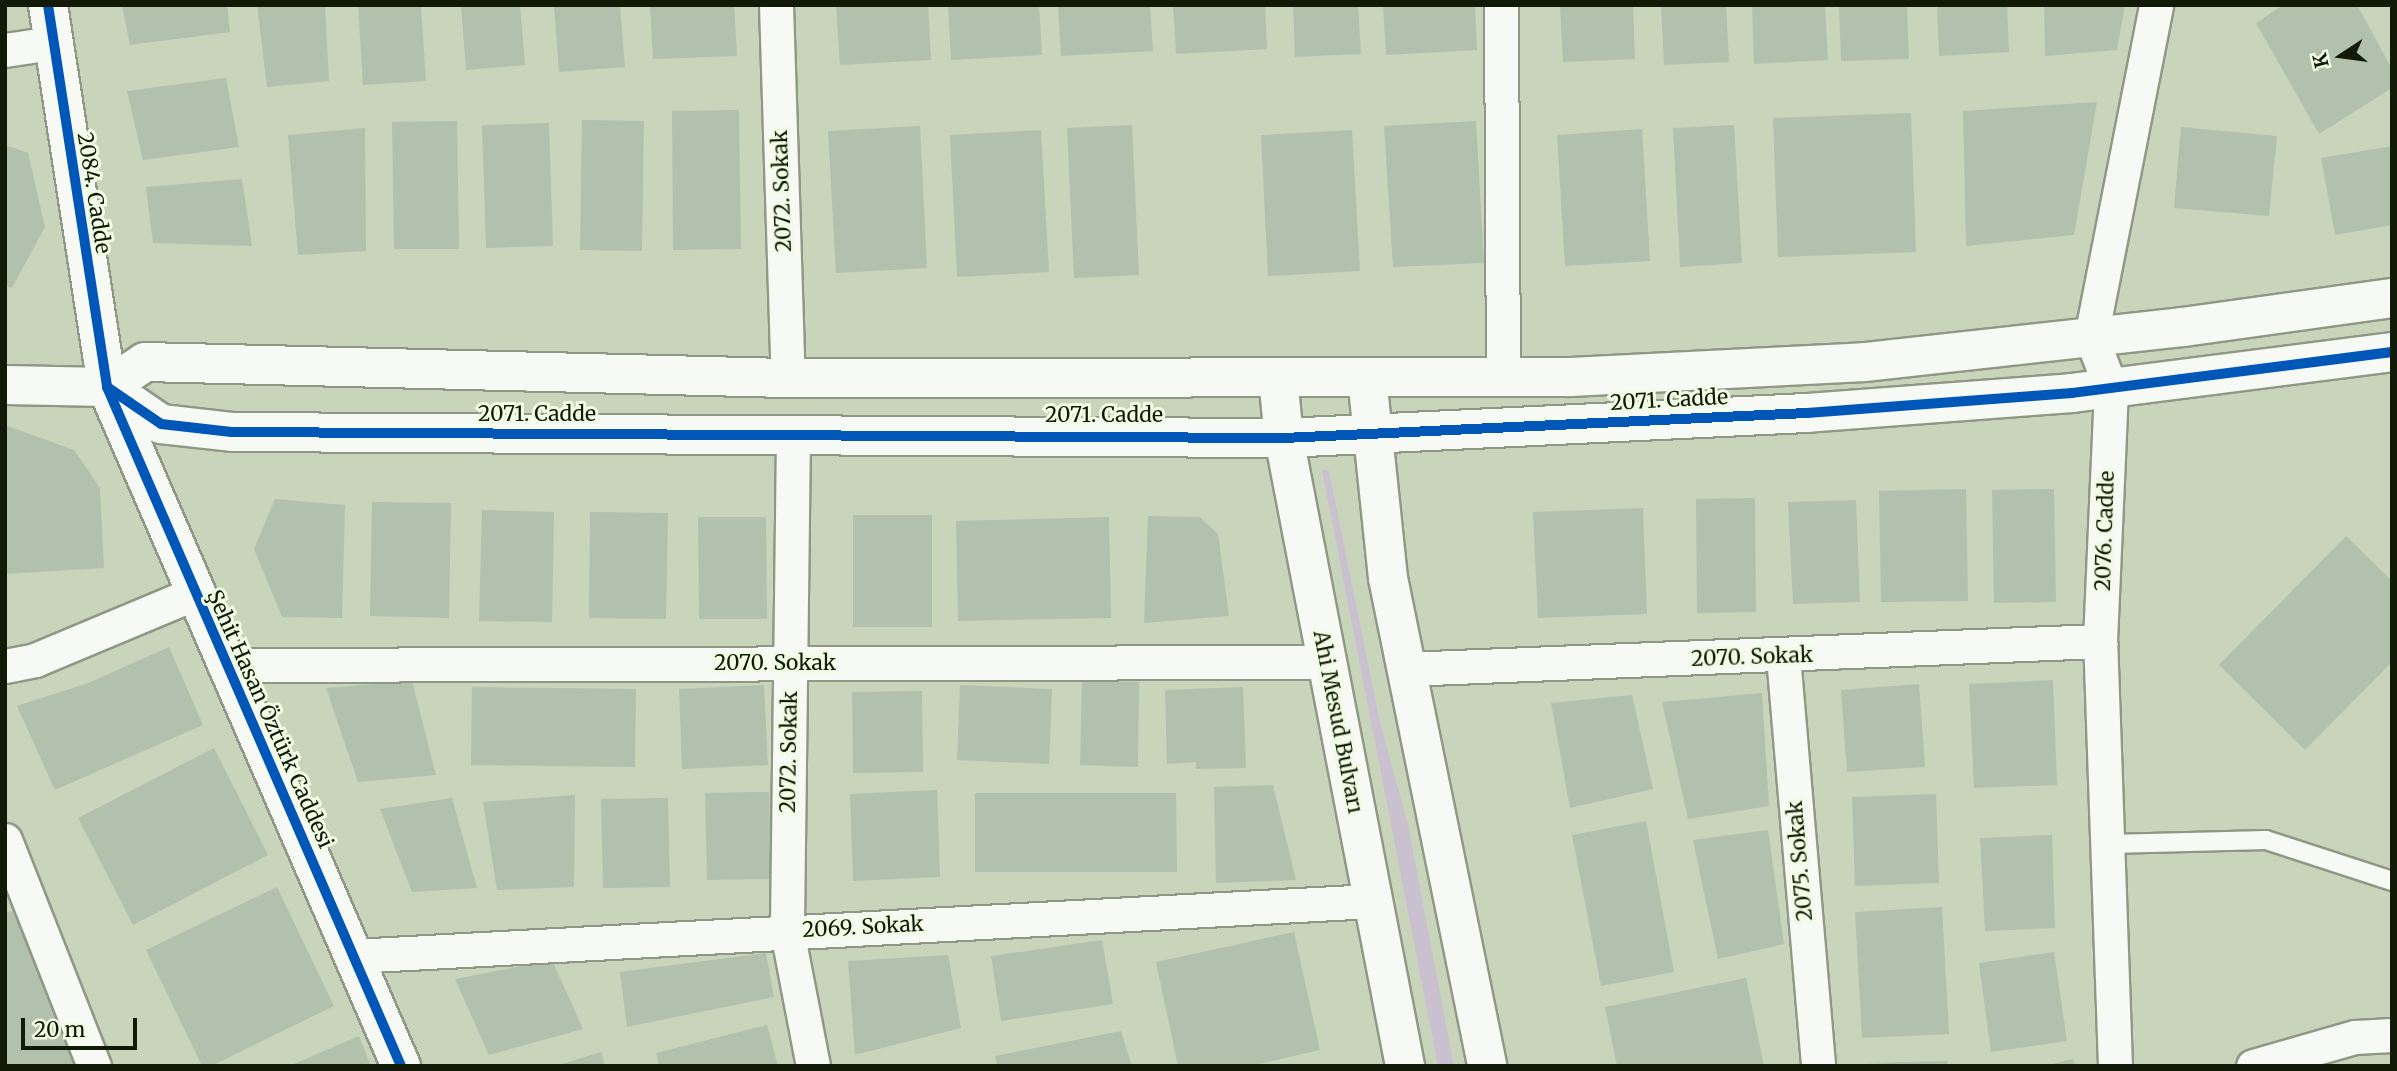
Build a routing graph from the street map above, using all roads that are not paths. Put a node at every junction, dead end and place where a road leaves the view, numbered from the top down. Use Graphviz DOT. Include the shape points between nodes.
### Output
graph roads {
  1 [pos="48,5"];
  2 [pos="776,5"];
  3 [pos="1500,5"];
  4 [pos="2156,5"];
  5 [pos="52,43"];
  6 [pos="5,50"];
  7 [pos="2392,298"];
  8 [pos="2091,337"];
  9 [pos="2392,352"];
  10 [pos="1367,377"];
  11 [pos="788,378"];
  12 [pos="1278,378"];
  13 [pos="1503,379"];
  14 [pos="5,385"];
  15 [pos="107,387"];
  16 [pos="2111,388"];
  17 [pos="1370,433"];
  18 [pos="793,435"];
  19 [pos="1284,438"];
  20 [pos="193,594"];
  21 [pos="2100,641"];
  22 [pos="1783,656"];
  23 [pos="1326,662"];
  24 [pos="791,663"];
  25 [pos="224,665"];
  26 [pos="5,666"];
  27 [pos="1405,668"];
  28 [pos="5,840"];
  29 [pos="2110,844"];
  30 [pos="2392,881"];
  31 [pos="1373,901"];
  32 [pos="787,931"];
  33 [pos="353,956"];
  34 [pos="2392,1035"];
  35 [pos="94,1066"];
  36 [pos="401,1066"];
  37 [pos="813,1066"];
  38 [pos="1405,1066"];
  39 [pos="1487,1066"];
  40 [pos="1818,1066"];
  41 [pos="2115,1066"];
  42 [pos="2253,1066"];
  1 -- 5 [label="street, 2084. Cadde"];
  2 -- 11 [label="street, 2072. Sokak"];
  3 -- 13 [label="street"];
  4 -- 8 [label="street"];
  5 -- 6 [label="street"];
  5 -- 15 [label="street, 2084. Cadde"];
  7 -- 8 [label="street, 2071. Cadde"];
  8 -- 13 [label="street, 2071. Cadde" via="1865,362"];
  8 -- 16 [label="street, 2076. Cadde"];
  9 -- 16 [label="street, 2071. Cadde"];
  10 -- 12 [label="street, 2071. Cadde"];
  10 -- 13 [label="street, 2071. Cadde"];
  10 -- 17 [label="street"];
  11 -- 12 [label="street, 2071. Cadde"];
  11 -- 15 [label="street, 2071. Cadde" via="145,362"];
  12 -- 19 [label="street, Ahi Mesud Bulvarı"];
  14 -- 15 [label="street"];
  15 -- 18 [label="street, 2071. Cadde" via="161,424 232,432"];
  15 -- 20 [label="street, Şehit Hasan Öztürk Caddesi"];
  16 -- 17 [label="street, 2071. Cadde" via="1807,413"];
  16 -- 21 [label="street, 2076. Cadde"];
  17 -- 19 [label="street, 2071. Cadde"];
  17 -- 27 [label="street" via="1388,578"];
  18 -- 19 [label="street, 2071. Cadde"];
  18 -- 24 [label="street, 2072. Sokak"];
  19 -- 23 [label="street, Ahi Mesud Bulvarı"];
  20 -- 25 [label="street, Şehit Hasan Öztürk Caddesi"];
  20 -- 26 [label="street" via="35,660"];
  21 -- 22 [label="street, 2070. Sokak"];
  21 -- 29 [label="street, 2076. Cadde"];
  22 -- 27 [label="street, 2070. Sokak"];
  22 -- 40 [label="street, 2075. Sokak"];
  23 -- 24 [label="street, 2070. Sokak"];
  23 -- 31 [label="street, Ahi Mesud Bulvarı"];
  24 -- 25 [label="street, 2070. Sokak"];
  24 -- 32 [label="street, 2072. Sokak"];
  25 -- 33 [label="street, Şehit Hasan Öztürk Caddesi"];
  27 -- 39 [label="street"];
  28 -- 35 [label="street"];
  29 -- 30 [label="lane" via="2266,840"];
  29 -- 41 [label="street, 2076. Cadde"];
  31 -- 32 [label="street, 2069. Sokak"];
  31 -- 38 [label="street, Ahi Mesud Bulvarı"];
  32 -- 33 [label="street, 2069. Sokak"];
  32 -- 37 [label="street, 2072. Sokak"];
  33 -- 36 [label="street, Şehit Hasan Öztürk Caddesi"];
  34 -- 42 [label="street" via="2355,1037"];
}
